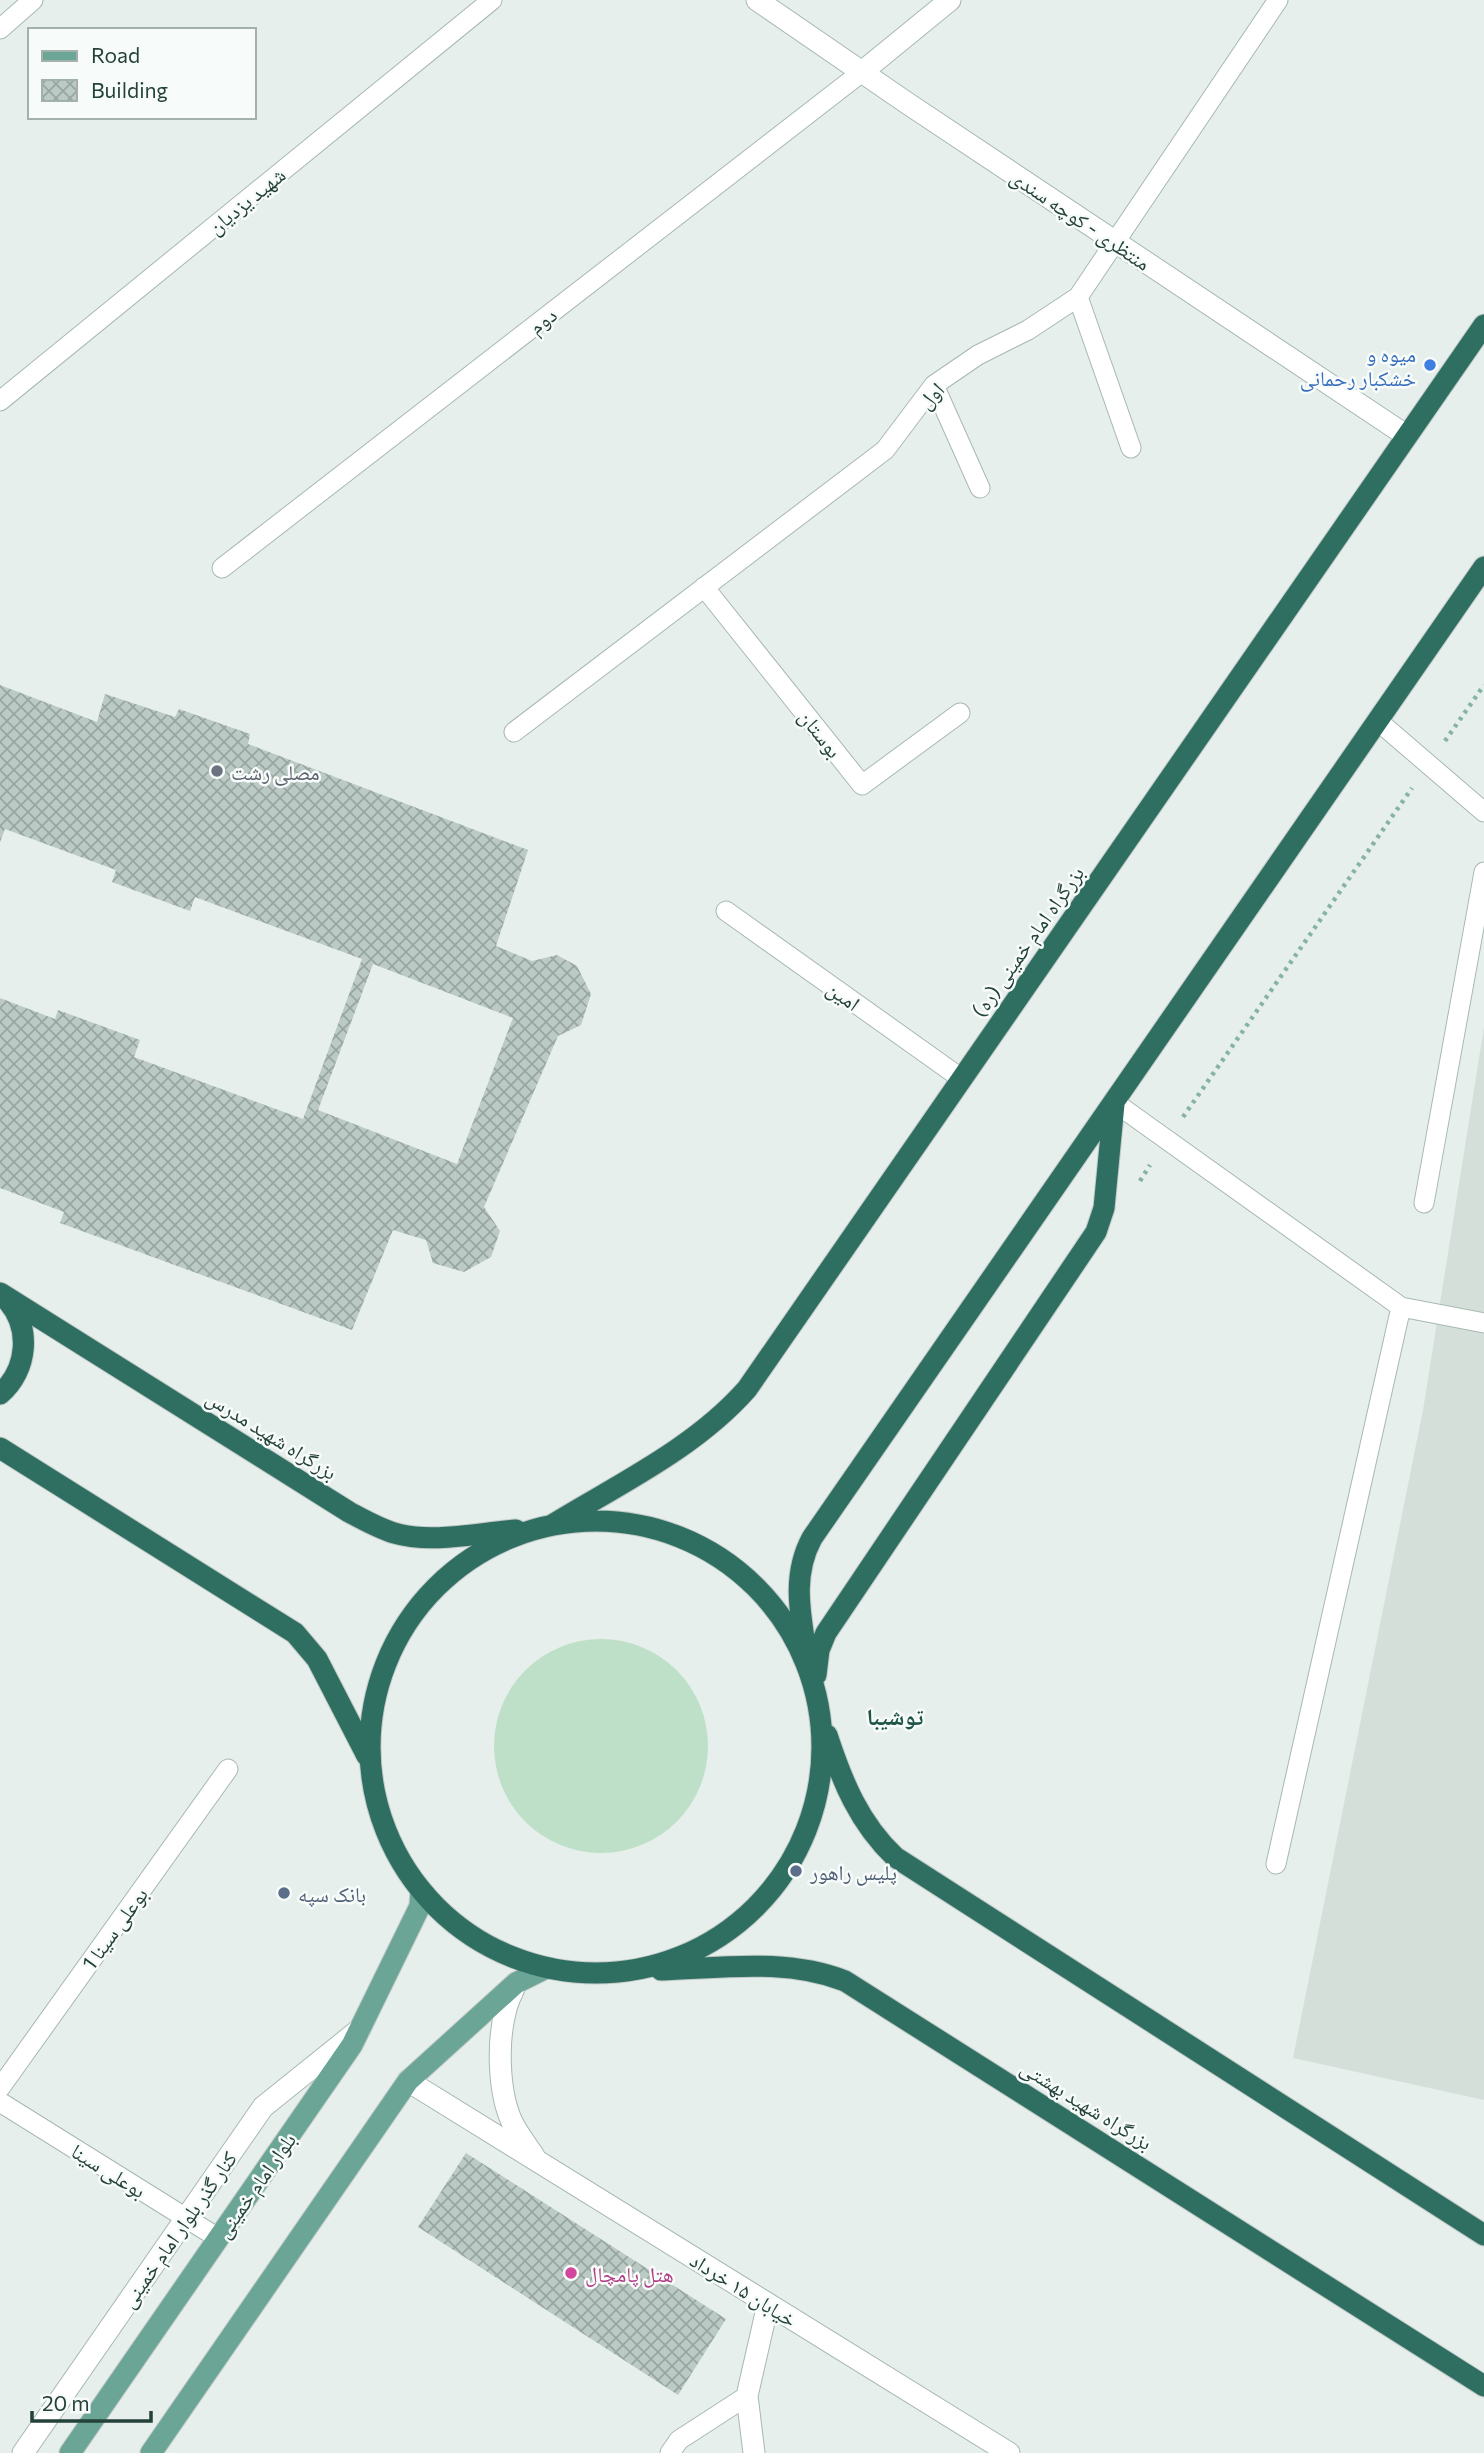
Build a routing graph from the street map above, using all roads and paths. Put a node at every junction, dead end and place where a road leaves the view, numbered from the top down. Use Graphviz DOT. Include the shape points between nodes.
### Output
graph roads {
  1 [pos="33,0"];
  2 [pos="492,0"];
  3 [pos="757,0"];
  4 [pos="950,0"];
  5 [pos="1278,0"];
  6 [pos="0,29"];
  7 [pos="862,72"];
  8 [pos="1116,243"];
  9 [pos="1078,297"];
  10 [pos="1484,325"];
  11 [pos="934,385"];
  12 [pos="0,401"];
  13 [pos="1407,436"];
  14 [pos="1131,448"];
  15 [pos="979,488"];
  16 [pos="1484,567"];
  17 [pos="222,568"];
  18 [pos="704,587"];
  19 [pos="960,713"];
  20 [pos="1378,721"];
  21 [pos="514,732"];
  22 [pos="1484,812"];
  23 [pos="1484,872"];
  24 [pos="726,911"];
  25 [pos="962,1079"];
  26 [pos="1114,1102"];
  27 [pos="1424,1203"];
  28 [pos="0,1293"];
  29 [pos="1401,1307"];
  30 [pos="1484,1323"];
  31 [pos="0,1394"];
  32 [pos="0,1448"];
  33 [pos="547,1526"];
  34 [pos="814,1691"];
  35 [pos="371,1767"];
  36 [pos="228,1769"];
  37 [pos="1276,1864"];
  38 [pos="421,1898"];
  39 [pos="546,1968"];
  40 [pos="631,1971"];
  41 [pos="516,1983"];
  42 [pos="359,2029"];
  43 [pos="408,2081"];
  44 [pos="0,2088"];
  45 [pos="0,2102"];
  46 [pos="537,2161"];
  47 [pos="186,2218"];
  48 [pos="1484,2235"];
  49 [pos="218,2238"];
  50 [pos="768,2304"];
  51 [pos="1484,2386"];
  52 [pos="747,2396"];
  53 [pos="23,2453"];
  54 [pos="70,2453"];
  55 [pos="151,2453"];
  56 [pos="670,2453"];
  57 [pos="754,2453"];
  58 [pos="1009,2453"];
  1 -- 6 [label="lane"];
  2 -- 12 [label="lane, شهید یزدیان"];
  3 -- 7 [label="street, منتظری - کوچه سندی"];
  4 -- 7 [label="street"];
  5 -- 8 [label="lane, اول"];
  7 -- 8 [label="street, منتظری - کوچه سندی"];
  7 -- 17 [label="lane, دوم"];
  8 -- 9 [label="lane, اول"];
  8 -- 13 [label="street, منتظری - کوچه سندی"];
  9 -- 11 [label="lane, اول"];
  9 -- 14 [label="lane"];
  10 -- 13 [label="highway, بزرگراه امام خمینی (ره)"];
  11 -- 15 [label="lane"];
  11 -- 18 [label="lane, اول" via="885,450"];
  13 -- 25 [label="highway, بزرگراه امام خمینی (ره)"];
  16 -- 20 [label="highway"];
  18 -- 19 [label="lane, بوستان" via="862,785"];
  18 -- 21 [label="lane, اول"];
  20 -- 22 [label="lane"];
  20 -- 26 [label="highway"];
  23 -- 27 [label="lane"];
  24 -- 25 [label="lane, امین"];
  25 -- 33 [label="highway, بزرگراه امام خمینی (ره)" via="736,1402 697,1437"];
  26 -- 29 [label="lane"];
  26 -- 34 [label="highway" via="1104,1208 1096,1233 826,1633 817,1658"];
  26 -- 34 [label="highway" via="806,1549 799,1570 799,1607"];
  28 -- 31 [label="highway" via="16,1313 24,1346 14,1379"];
  28 -- 33 [label="highway, بزرگراه شهید مدرس" via="376,1526 421,1538"];
  29 -- 30 [label="lane"];
  29 -- 37 [label="lane"];
  32 -- 35 [label="highway" via="295,1633 317,1659"];
  33 -- 34 [label="highway" via="596,1521 639,1525 709,1552 766,1600 791,1635"];
  33 -- 35 [label="highway" via="501,1541 464,1563 411,1617 390,1655 376,1696"];
  34 -- 40 [label="highway" via="821,1748 817,1790 806,1831 780,1878 760,1903 719,1937 672,1961"];
  34 -- 48 [label="highway" via="851,1797 864,1821 895,1857"];
  35 -- 38 [label="highway" via="387,1835"];
  36 -- 44 [label="lane, بوعلی سینا 1"];
  38 -- 39 [label="highway" via="477,1940"];
  38 -- 42 [label="main road, بلوار امام خمینی"];
  39 -- 40 [label="highway" via="588,1974"];
  39 -- 41 [label="main road"];
  40 -- 51 [label="highway, بزرگراه شهید بهشتی" via="782,1968 810,1970 845,1981"];
  41 -- 43 [label="main road"];
  41 -- 46 [label="street" via="501,2040 502,2078 513,2124"];
  42 -- 47 [label="street, کنار گذر بلوار امام خمینی" via="263,2107"];
  42 -- 49 [label="main road, بلوار امام خمینی"];
  43 -- 46 [label="street, خیابان ۱۵ خرداد"];
  43 -- 55 [label="main road"];
  45 -- 47 [label="lane, بوعلی سینا"];
  46 -- 50 [label="street, خیابان ۱۵ خرداد"];
  47 -- 49 [label="lane, بوعلی سینا"];
  47 -- 53 [label="street, کنار گذر بلوار امام خمینی"];
  49 -- 54 [label="main road, بلوار امام خمینی"];
  50 -- 52 [label="street"];
  50 -- 58 [label="street, خیابان ۱۵ خرداد"];
  52 -- 56 [label="lane" via="679,2440"];
  52 -- 57 [label="street"];
}
